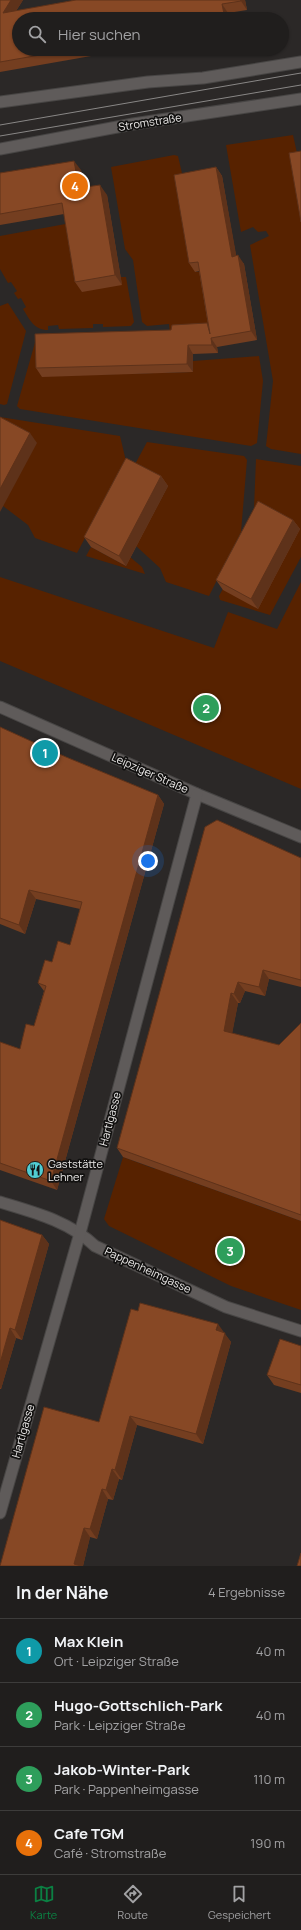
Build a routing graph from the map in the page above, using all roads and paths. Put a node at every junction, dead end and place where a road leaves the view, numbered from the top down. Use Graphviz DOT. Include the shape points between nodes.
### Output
graph roads {
  1 [pos="301,62"];
  2 [pos="301,98"];
  3 [pos="0,102"];
  4 [pos="0,148"];
  5 [pos="0,707"];
  6 [pos="197,794"];
  7 [pos="301,837"];
  8 [pos="0,1202"];
  9 [pos="80,1233"];
  10 [pos="301,1331"];
  11 [pos="0,1513"];
  1 -- 3 [label="street" via="203,78 148,82"];
  2 -- 4 [label="street, Stromstraße"];
  5 -- 6 [label="street, Leipziger Straße"];
  6 -- 7 [label="street, Leipziger Straße"];
  6 -- 9 [label="street, Hartlgasse"];
  8 -- 9 [label="street, Pappenheimgasse" via="46,1216"];
  9 -- 10 [label="street, Pappenheimgasse" via="95,1246 226,1306"];
  9 -- 11 [label="street, Hartlgasse"];
}
